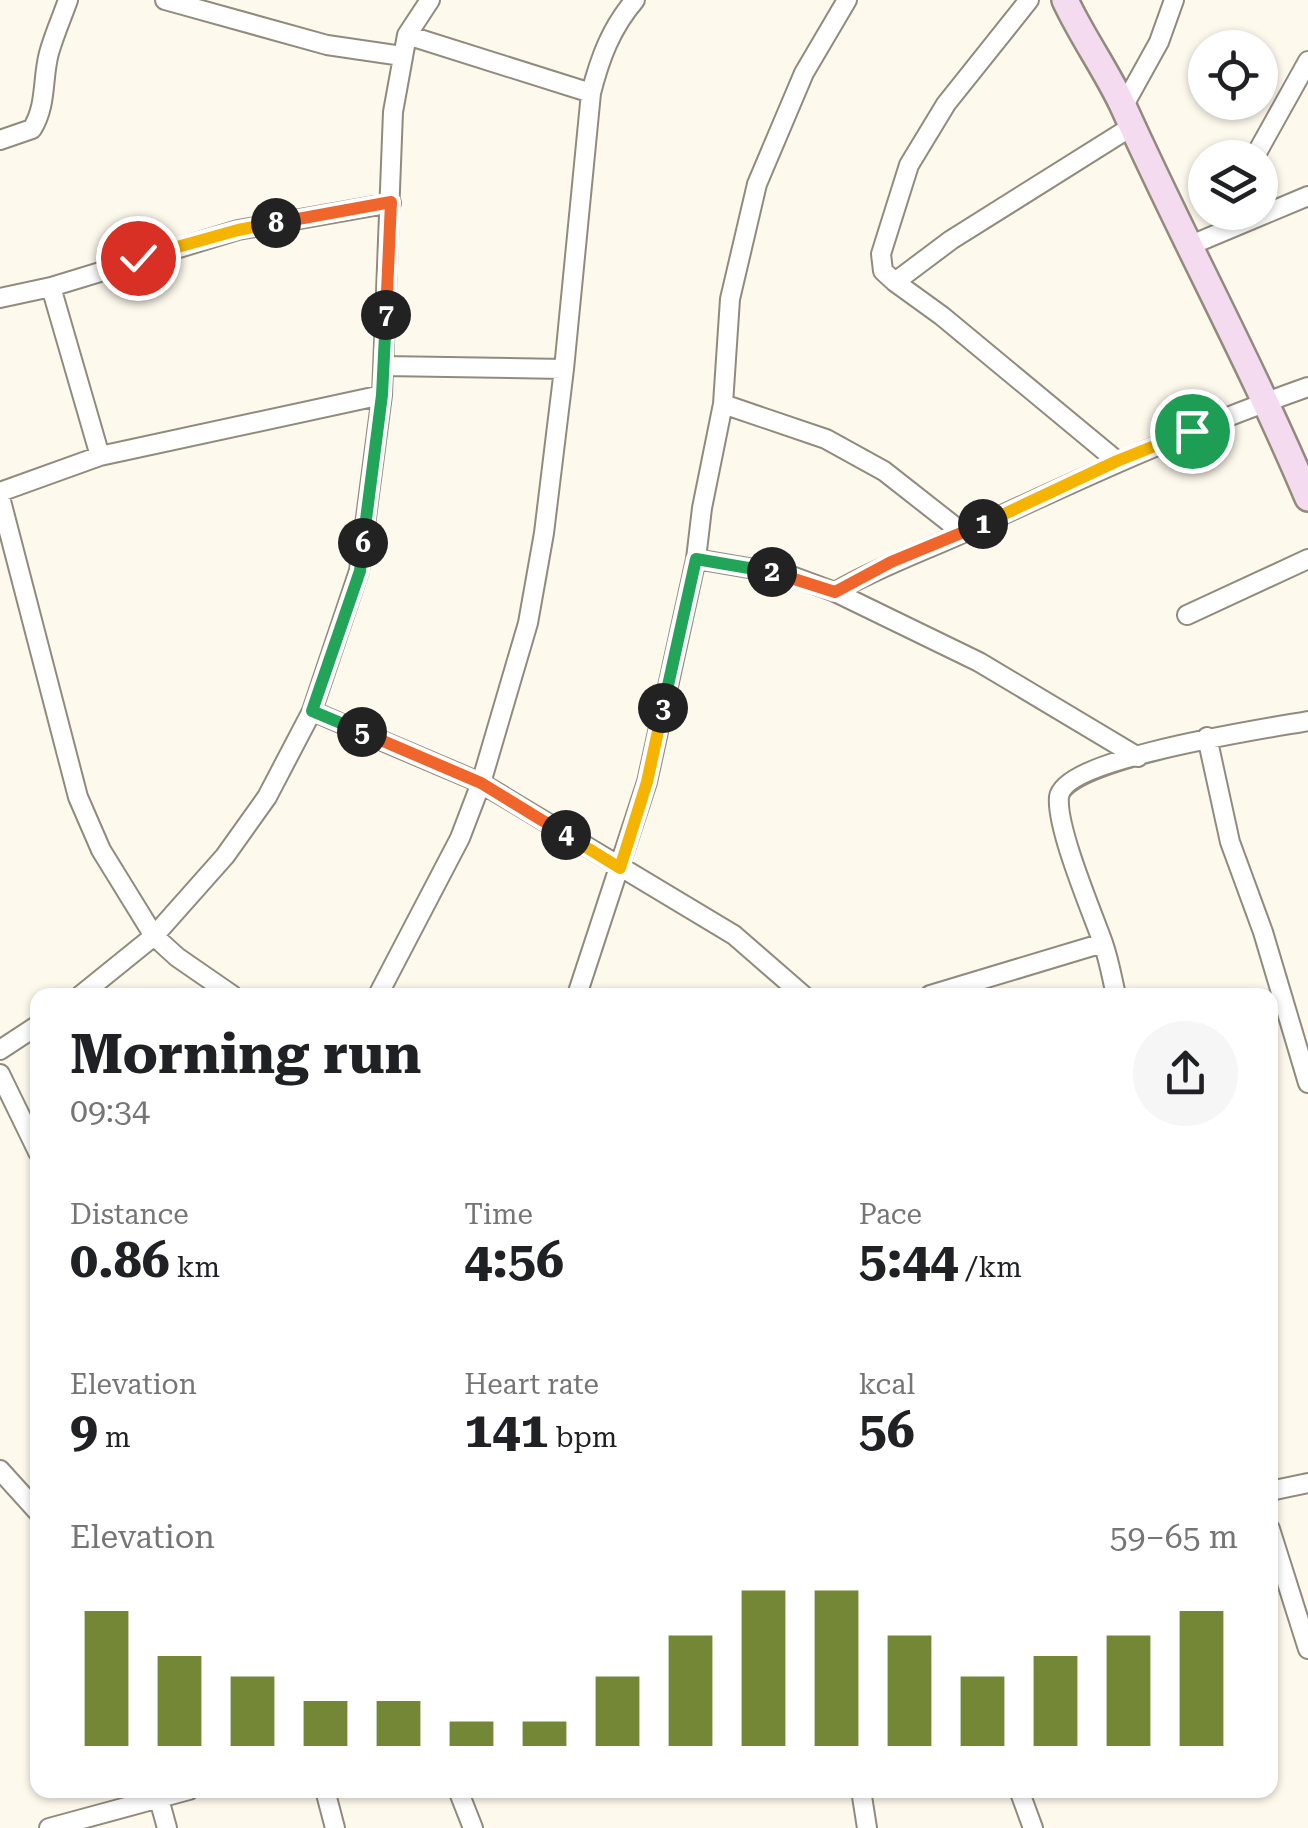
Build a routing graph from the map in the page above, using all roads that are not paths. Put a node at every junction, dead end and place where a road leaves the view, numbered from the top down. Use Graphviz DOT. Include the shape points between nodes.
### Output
graph roads {
  1 [pos="68,0"];
  2 [pos="165,0"];
  3 [pos="430,0"];
  4 [pos="635,0"];
  5 [pos="847,0"];
  6 [pos="1029,0"];
  7 [pos="1065,0"];
  8 [pos="1174,0"];
  9 [pos="407,35"];
  10 [pos="402,56"];
  11 [pos="1308,61"];
  12 [pos="591,94"];
  13 [pos="1127,117"];
  14 [pos="0,140"];
  15 [pos="1264,140"];
  16 [pos="1308,196"];
  17 [pos="391,202"];
  18 [pos="1218,230"];
  19 [pos="1216,235"];
  20 [pos="1191,246"];
  21 [pos="895,282"];
  22 [pos="51,286"];
  23 [pos="0,298"];
  24 [pos="384,366"];
  25 [pos="564,369"];
  26 [pos="1308,387"];
  27 [pos="382,395"];
  28 [pos="1267,401"];
  29 [pos="723,404"];
  30 [pos="100,456"];
  31 [pos="1117,461"];
  32 [pos="0,494"];
  33 [pos="1308,498"];
  34 [pos="962,534"];
  35 [pos="1308,558"];
  36 [pos="696,559"];
  37 [pos="835,592"];
  38 [pos="1186,616"];
  39 [pos="312,711"];
  40 [pos="1308,721"];
  41 [pos="1207,736"];
  42 [pos="1138,757"];
  43 [pos="481,783"];
  44 [pos="620,868"];
  45 [pos="154,936"];
  46 [pos="1103,942"];
  47 [pos="90,988"];
  48 [pos="222,988"];
  49 [pos="382,988"];
  50 [pos="580,988"];
  51 [pos="795,988"];
  52 [pos="953,988"];
  53 [pos="1114,988"];
  54 [pos="30,1030"];
  55 [pos="0,1050"];
  56 [pos="0,1074"];
  57 [pos="1308,1083"];
  58 [pos="30,1136"];
  59 [pos="0,1470"];
  60 [pos="1308,1483"];
  61 [pos="1278,1489"];
  62 [pos="30,1503"];
  63 [pos="1278,1554"];
  64 [pos="1308,1649"];
  65 [pos="159,1798"];
  66 [pos="327,1798"];
  67 [pos="461,1798"];
  68 [pos="861,1798"];
  69 [pos="1022,1798"];
  70 [pos="49,1828"];
  71 [pos="167,1828"];
  72 [pos="336,1828"];
  73 [pos="473,1828"];
  74 [pos="866,1828"];
  75 [pos="1034,1828"];
  1 -- 14 [label="street" via="48,56 42,111 32,130"];
  2 -- 10 [label="street" via="327,45"];
  3 -- 9 [label="street"];
  4 -- 12 [label="street" via="601,55"];
  5 -- 29 [label="street" via="804,72 756,184 730,299"];
  6 -- 21 [label="street" via="946,104 909,165 881,254 883,271"];
  7 -- 13 [label="street"];
  8 -- 13 [label="street"];
  9 -- 10 [label="street"];
  9 -- 12 [label="street"];
  10 -- 17 [label="street"];
  11 -- 15 [label="street"];
  12 -- 25 [label="street"];
  13 -- 20 [label="street"];
  13 -- 21 [label="street"];
  16 -- 19 [label="street"];
  17 -- 22 [label="street" via="238,230"];
  17 -- 24 [label="street"];
  18 -- 19 [label="street"];
  19 -- 20 [label="street"];
  20 -- 28 [label="street"];
  21 -- 31 [label="street"];
  22 -- 23 [label="street"];
  22 -- 30 [label="street"];
  24 -- 25 [label="street"];
  24 -- 27 [label="street"];
  25 -- 43 [label="street" via="528,623"];
  26 -- 28 [label="street"];
  27 -- 30 [label="street"];
  27 -- 39 [label="street" via="360,571"];
  28 -- 31 [label="street"];
  28 -- 33 [label="street"];
  29 -- 34 [label="street" via="826,439 884,471"];
  29 -- 36 [label="street"];
  30 -- 32 [label="street"];
  31 -- 34 [label="street"];
  32 -- 45 [label="street" via="78,798"];
  34 -- 37 [label="street"];
  35 -- 38 [label="street"];
  36 -- 37 [label="street"];
  36 -- 44 [label="street" via="647,782"];
  37 -- 42 [label="street" via="979,662"];
  39 -- 43 [label="street"];
  39 -- 45 [label="street" via="268,797"];
  40 -- 41 [label="street"];
  41 -- 42 [label="street"];
  41 -- 57 [label="street" via="1230,842"];
  42 -- 46 [label="street" via="1070,780 1059,794"];
  43 -- 44 [label="street"];
  43 -- 49 [label="street" via="460,838"];
  44 -- 50 [label="street"];
  44 -- 51 [label="street" via="734,935"];
  45 -- 47 [label="street"];
  45 -- 48 [label="street"];
  46 -- 52 [label="street"];
  46 -- 53 [label="street"];
  54 -- 55 [label="street"];
  56 -- 58 [label="street"];
  59 -- 62 [label="street"];
  60 -- 61 [label="street"];
  63 -- 64 [label="street"];
  65 -- 70 [label="street"];
  65 -- 71 [label="street"];
  66 -- 72 [label="street"];
  67 -- 73 [label="street"];
  68 -- 74 [label="street"];
  69 -- 75 [label="street"];
}
